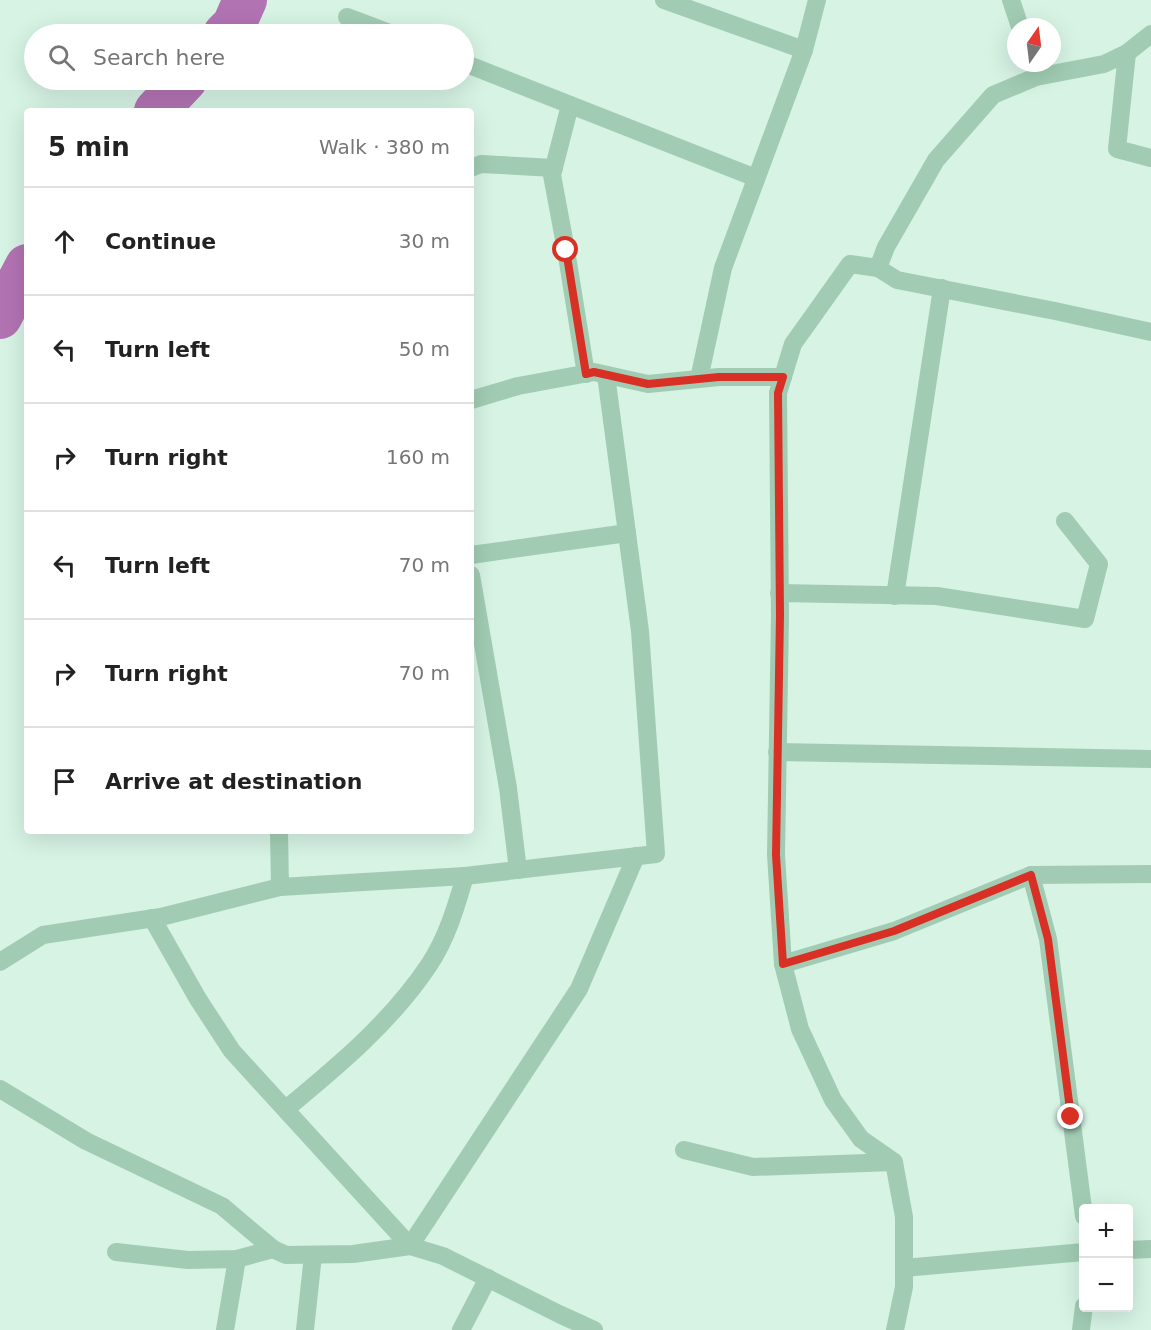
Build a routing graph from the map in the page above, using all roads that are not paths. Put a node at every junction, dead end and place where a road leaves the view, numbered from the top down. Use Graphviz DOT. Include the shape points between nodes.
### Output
graph roads {
  1 [pos="664,0"];
  2 [pos="817,0"];
  3 [pos="1011,0"];
  4 [pos="347,17"];
  5 [pos="1017,18"];
  6 [pos="366,24"];
  7 [pos="1151,34"];
  8 [pos="804,50"];
  9 [pos="1127,53"];
  10 [pos="474,67"];
  11 [pos="1061,68"];
  12 [pos="1031,72"];
  13 [pos="570,105"];
  14 [pos="1151,158"];
  15 [pos="474,167"];
  16 [pos="554,168"];
  17 [pos="756,178"];
  18 [pos="878,268"];
  19 [pos="942,288"];
  20 [pos="1151,332"];
  21 [pos="586,374"];
  22 [pos="606,375"];
  23 [pos="783,377"];
  24 [pos="699,379"];
  25 [pos="474,399"];
  26 [pos="1065,521"];
  27 [pos="627,533"];
  28 [pos="474,555"];
  29 [pos="779,593"];
  30 [pos="895,596"];
  31 [pos="474,616"];
  32 [pos="476,643"];
  33 [pos="777,752"];
  34 [pos="1151,759"];
  35 [pos="279,834"];
  36 [pos="636,856"];
  37 [pos="518,870"];
  38 [pos="1151,874"];
  39 [pos="1031,875"];
  40 [pos="465,876"];
  41 [pos="280,887"];
  42 [pos="152,918"];
  43 [pos="0,962"];
  44 [pos="783,964"];
  45 [pos="0,1089"];
  46 [pos="286,1109"];
  47 [pos="684,1150"];
  48 [pos="894,1162"];
  49 [pos="1081,1204"];
  50 [pos="411,1246"];
  51 [pos="273,1248"];
  52 [pos="1151,1249"];
  53 [pos="1133,1250"];
  54 [pos="116,1252"];
  55 [pos="1079,1252"];
  56 [pos="312,1254"];
  57 [pos="237,1259"];
  58 [pos="904,1268"];
  59 [pos="488,1278"];
  60 [pos="1083,1312"];
  61 [pos="225,1330"];
  62 [pos="305,1330"];
  63 [pos="461,1330"];
  64 [pos="594,1330"];
  65 [pos="895,1330"];
  66 [pos="1082,1330"];
  1 -- 8 [label="street"];
  2 -- 8 [label="street"];
  3 -- 5 [label="street"];
  4 -- 6 [label="street"];
  7 -- 9 [label="street"];
  8 -- 17 [label="street"];
  9 -- 11 [label="street" via="1104,64"];
  9 -- 14 [label="street" via="1117,149"];
  10 -- 13 [label="street"];
  12 -- 18 [label="street" via="993,95 936,160"];
  13 -- 16 [label="street"];
  13 -- 17 [label="street"];
  15 -- 16 [label="street" via="482,164"];
  16 -- 21 [label="street" via="552,175"];
  17 -- 24 [label="street" via="723,268"];
  18 -- 19 [label="street" via="897,280"];
  18 -- 23 [label="street" via="850,264 793,344"];
  19 -- 20 [label="street"];
  19 -- 30 [label="street"];
  21 -- 22 [label="street"];
  21 -- 25 [label="street" via="518,386"];
  22 -- 24 [label="street" via="648,384"];
  22 -- 27 [label="street"];
  23 -- 24 [label="street"];
  23 -- 29 [label="street" via="778,393"];
  26 -- 30 [label="street" via="1099,564 1086,619 937,596"];
  27 -- 28 [label="street"];
  27 -- 36 [label="street" via="640,631 656,854"];
  29 -- 30 [label="street"];
  29 -- 33 [label="street"];
  31 -- 32 [label="street"];
  32 -- 37 [label="street" via="508,788"];
  33 -- 34 [label="street"];
  33 -- 44 [label="street" via="776,855"];
  35 -- 41 [label="street"];
  36 -- 37 [label="street"];
  36 -- 50 [label="street" via="579,989"];
  37 -- 40 [label="street"];
  38 -- 39 [label="street"];
  39 -- 44 [label="street" via="894,931"];
  39 -- 49 [label="street" via="1048,939"];
  40 -- 41 [label="street"];
  40 -- 46 [label="street" via="451,921 429,964 398,1006 345,1060"];
  41 -- 42 [label="street"];
  42 -- 43 [label="street" via="43,935"];
  42 -- 46 [label="street" via="232,1051"];
  44 -- 48 [label="street" via="800,1029 833,1100 861,1139"];
  45 -- 51 [label="street" via="86,1142 222,1206"];
  46 -- 50 [label="street"];
  47 -- 48 [label="street" via="753,1167"];
  48 -- 58 [label="street" via="904,1217"];
  50 -- 56 [label="street" via="353,1254"];
  50 -- 59 [label="street" via="443,1256"];
  51 -- 56 [label="street" via="286,1255"];
  51 -- 57 [label="street"];
  52 -- 53 [label="street"];
  54 -- 57 [label="street" via="188,1260"];
  55 -- 58 [label="street"];
  56 -- 62 [label="street"];
  57 -- 61 [label="street"];
  58 -- 65 [label="street"];
  59 -- 63 [label="street"];
  59 -- 64 [label="street"];
  60 -- 66 [label="street"];
}
